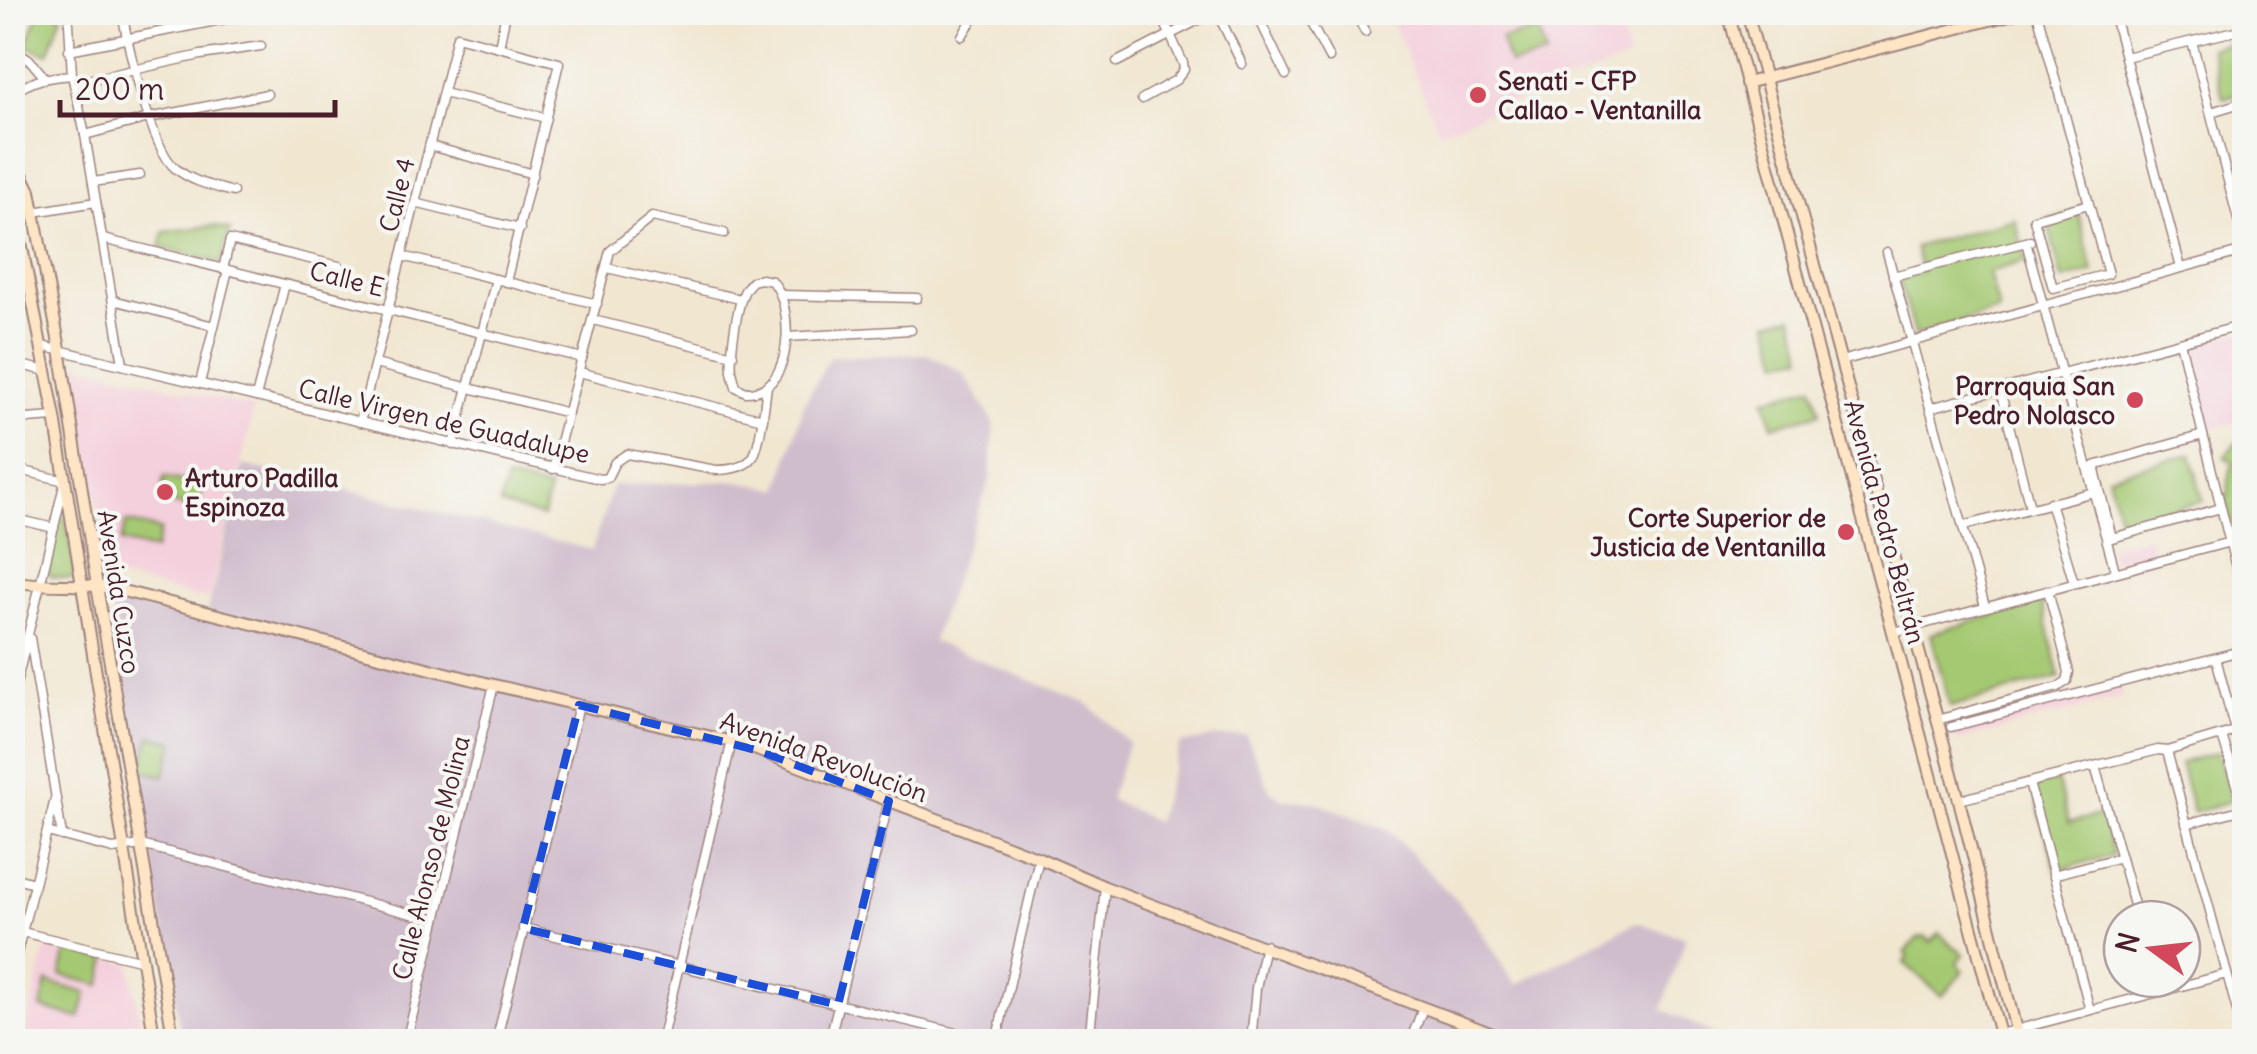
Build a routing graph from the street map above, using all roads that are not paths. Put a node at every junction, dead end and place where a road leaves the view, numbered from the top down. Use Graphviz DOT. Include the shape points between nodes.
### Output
graph roads {
  1 [pos="122,12"];
  2 [pos="261,12"];
  3 [pos="506,12"];
  4 [pos="977,12"];
  5 [pos="1118,12"];
  6 [pos="1160,12"];
  7 [pos="1215,12"];
  8 [pos="1256,12"];
  9 [pos="1305,12"];
  10 [pos="1355,12"];
  11 [pos="1728,12"];
  12 [pos="1747,12"];
  13 [pos="2021,12"];
  14 [pos="2037,12"];
  15 [pos="2114,12"];
  16 [pos="2239,12"];
  17 [pos="1108,18"];
  18 [pos="2244,20"];
  19 [pos="68,24"];
  20 [pos="2244,29"];
  21 [pos="1366,32"];
  22 [pos="1170,35"];
  23 [pos="962,36"];
  24 [pos="126,38"];
  25 [pos="2192,41"];
  26 [pos="261,46"];
  27 [pos="12,48"];
  28 [pos="499,48"];
  29 [pos="70,50"];
  30 [pos="2125,57"];
  31 [pos="1329,58"];
  32 [pos="1117,62"];
  33 [pos="1242,64"];
  34 [pos="136,71"];
  35 [pos="1286,75"];
  36 [pos="45,78"];
  37 [pos="1764,78"];
  38 [pos="73,79"];
  39 [pos="1746,83"];
  40 [pos="443,92"];
  41 [pos="267,94"];
  42 [pos="12,95"];
  43 [pos="1142,99"];
  44 [pos="2244,102"];
  45 [pos="2211,112"];
  46 [pos="149,118"];
  47 [pos="546,118"];
  48 [pos="85,135"];
  49 [pos="430,146"];
  50 [pos="12,153"];
  51 [pos="533,174"];
  52 [pos="140,175"];
  53 [pos="93,182"];
  54 [pos="232,192"];
  55 [pos="12,196"];
  56 [pos="96,202"];
  57 [pos="415,203"];
  58 [pos="2090,204"];
  59 [pos="34,212"];
  60 [pos="520,229"];
  61 [pos="724,233"];
  62 [pos="2039,238"];
  63 [pos="103,239"];
  64 [pos="2026,242"];
  65 [pos="2244,247"];
  66 [pos="1887,252"];
  67 [pos="402,256"];
  68 [pos="340,266"];
  69 [pos="606,268"];
  70 [pos="2181,268"];
  71 [pos="226,270"];
  72 [pos="1894,276"];
  73 [pos="496,279"];
  74 [pos="506,282"];
  75 [pos="285,284"];
  76 [pos="781,295"];
  77 [pos="916,298"];
  78 [pos="113,300"];
  79 [pos="740,300"];
  80 [pos="597,304"];
  81 [pos="2044,306"];
  82 [pos="388,310"];
  83 [pos="592,320"];
  84 [pos="2244,325"];
  85 [pos="214,326"];
  86 [pos="911,330"];
  87 [pos="481,333"];
  88 [pos="787,338"];
  89 [pos="1912,342"];
  90 [pos="2180,342"];
  91 [pos="42,346"];
  92 [pos="60,349"];
  93 [pos="732,355"];
  94 [pos="582,358"];
  95 [pos="1841,361"];
  96 [pos="12,363"];
  97 [pos="123,364"];
  98 [pos="375,364"];
  99 [pos="47,371"];
  100 [pos="579,372"];
  101 [pos="2062,374"];
  102 [pos="200,383"];
  103 [pos="767,385"];
  104 [pos="468,388"];
  105 [pos="2000,390"];
  106 [pos="256,397"];
  107 [pos="1930,408"];
  108 [pos="568,414"];
  109 [pos="12,416"];
  110 [pos="55,417"];
  111 [pos="763,419"];
  112 [pos="360,422"];
  113 [pos="2203,435"];
  114 [pos="453,444"];
  115 [pos="12,468"];
  116 [pos="553,469"];
  117 [pos="1870,474"];
  118 [pos="1852,479"];
  119 [pos="65,481"];
  120 [pos="2094,492"];
  121 [pos="2050,502"];
  122 [pos="2030,507"];
  123 [pos="2222,508"];
  124 [pos="12,518"];
  125 [pos="1963,526"];
  126 [pos="54,528"];
  127 [pos="2230,542"];
  128 [pos="2115,572"];
  129 [pos="12,581"];
  130 [pos="2074,583"];
  131 [pos="83,585"];
  132 [pos="41,586"];
  133 [pos="97,586"];
  134 [pos="2048,590"];
  135 [pos="2244,600"];
  136 [pos="1985,608"];
  137 [pos="1912,627"];
  138 [pos="1894,632"];
  139 [pos="29,634"];
  140 [pos="2244,650"];
  141 [pos="2216,658"];
  142 [pos="16,672"];
  143 [pos="494,685"];
  144 [pos="12,701"];
  145 [pos="579,705"];
  146 [pos="1937,720"];
  147 [pos="1950,727"];
  148 [pos="2235,731"];
  149 [pos="2219,736"];
  150 [pos="732,742"];
  151 [pos="2166,751"];
  152 [pos="2244,765"];
  153 [pos="2095,766"];
  154 [pos="2028,783"];
  155 [pos="56,795"];
  156 [pos="1960,800"];
  157 [pos="889,801"];
  158 [pos="2243,809"];
  159 [pos="2186,824"];
  160 [pos="47,832"];
  161 [pos="62,836"];
  162 [pos="141,845"];
  163 [pos="124,848"];
  164 [pos="2121,857"];
  165 [pos="1039,858"];
  166 [pos="2054,875"];
  167 [pos="12,878"];
  168 [pos="34,883"];
  169 [pos="1105,886"];
  170 [pos="2133,899"];
  171 [pos="436,920"];
  172 [pos="523,928"];
  173 [pos="22,932"];
  174 [pos="1265,946"];
  175 [pos="142,962"];
  176 [pos="679,966"];
  177 [pos="12,973"];
  178 [pos="2228,974"];
  179 [pos="2202,981"];
  180 [pos="2132,999"];
  181 [pos="838,1005"];
  182 [pos="1423,1008"];
  183 [pos="2090,1010"];
  184 [pos="2018,1036"];
  185 [pos="2244,1037"];
  186 [pos="2001,1038"];
  187 [pos="155,1042"];
  188 [pos="174,1042"];
  189 [pos="406,1042"];
  190 [pos="496,1042"];
  191 [pos="661,1042"];
  192 [pos="829,1042"];
  193 [pos="995,1042"];
  194 [pos="1089,1042"];
  195 [pos="1251,1042"];
  196 [pos="1410,1042"];
  197 [pos="1514,1042"];
  1 -- 24 [label="street"];
  2 -- 24 [label="street"];
  3 -- 28 [label="street"];
  4 -- 23 [label="street"];
  5 -- 17 [label="street"];
  6 -- 22 [label="street"];
  7 -- 22 [label="street"];
  7 -- 33 [label="street"];
  8 -- 35 [label="street"];
  9 -- 31 [label="street"];
  10 -- 21 [label="street"];
  11 -- 39 [label="street, Avenida Pedro Beltrán"];
  12 -- 37 [label="street, Avenida Pedro Beltrán"];
  13 -- 37 [label="street"];
  14 -- 58 [label="street"];
  15 -- 30 [label="street"];
  16 -- 18 [label="street"];
  19 -- 29 [label="street"];
  20 -- 25 [label="street"];
  22 -- 32 [label="street"];
  22 -- 43 [label="street" via="1184,70"];
  24 -- 29 [label="street"];
  24 -- 34 [label="street"];
  25 -- 30 [label="street"];
  25 -- 45 [label="street"];
  26 -- 34 [label="street"];
  27 -- 36 [label="street"];
  28 -- 40 [label="street, Calle 4" via="458,36"];
  28 -- 47 [label="street" via="559,63"];
  29 -- 38 [label="street"];
  30 -- 70 [label="street"];
  34 -- 38 [label="street"];
  34 -- 46 [label="street"];
  36 -- 38 [label="street"];
  36 -- 42 [label="street"];
  37 -- 39 [label="street"];
  37 -- 95 [label="street, Avenida Pedro Beltrán"];
  38 -- 48 [label="street"];
  39 -- 118 [label="street, Avenida Pedro Beltrán"];
  40 -- 47 [label="street"];
  40 -- 49 [label="street, Calle 4"];
  41 -- 46 [label="street"];
  44 -- 45 [label="street"];
  45 -- 65 [label="street"];
  46 -- 48 [label="street"];
  46 -- 54 [label="street" via="176,169"];
  47 -- 51 [label="street"];
  48 -- 53 [label="street"];
  49 -- 51 [label="street"];
  49 -- 57 [label="street, Calle 4"];
  50 -- 59 [label="street, Avenida Cuzco"];
  51 -- 60 [label="street"];
  52 -- 53 [label="street"];
  53 -- 56 [label="street"];
  55 -- 91 [label="street, Avenida Cuzco"];
  56 -- 59 [label="street"];
  56 -- 63 [label="street"];
  57 -- 60 [label="street"];
  57 -- 67 [label="street, Calle 4"];
  58 -- 62 [label="street" via="2034,219"];
  58 -- 62 [label="street" via="2108,274 2052,288"];
  59 -- 92 [label="street, Avenida Cuzco"];
  60 -- 74 [label="street"];
  61 -- 69 [label="street" via="652,217 612,249"];
  62 -- 64 [label="street"];
  63 -- 71 [label="street, Calle E"];
  63 -- 78 [label="street"];
  64 -- 72 [label="street"];
  64 -- 81 [label="street"];
  65 -- 70 [label="street"];
  66 -- 72 [label="street"];
  67 -- 73 [label="street"];
  67 -- 82 [label="street, Calle 4"];
  68 -- 71 [label="street" via="230,240"];
  69 -- 79 [label="street"];
  69 -- 80 [label="street"];
  70 -- 81 [label="street"];
  71 -- 75 [label="street, Calle E"];
  71 -- 85 [label="street"];
  72 -- 89 [label="street"];
  73 -- 74 [label="street"];
  73 -- 87 [label="street"];
  74 -- 80 [label="street"];
  75 -- 82 [label="street, Calle E"];
  75 -- 106 [label="street"];
  76 -- 77 [label="street"];
  76 -- 79 [label="street" via="762,279 752,281"];
  76 -- 88 [label="street"];
  78 -- 85 [label="street"];
  78 -- 97 [label="street"];
  79 -- 93 [label="street"];
  80 -- 83 [label="street"];
  81 -- 89 [label="street"];
  81 -- 101 [label="street"];
  82 -- 87 [label="street, Calle E"];
  82 -- 98 [label="street, Calle 4"];
  83 -- 93 [label="street"];
  83 -- 94 [label="street"];
  84 -- 90 [label="street"];
  85 -- 102 [label="street"];
  86 -- 88 [label="street"];
  87 -- 94 [label="street, Calle E"];
  87 -- 104 [label="street"];
  88 -- 103 [label="street, Calle Virgen de Guadalupe"];
  89 -- 95 [label="street"];
  89 -- 107 [label="street"];
  90 -- 101 [label="street"];
  90 -- 113 [label="street"];
  91 -- 92 [label="street, Calle Virgen de Guadalupe"];
  91 -- 99 [label="street, Avenida Cuzco"];
  92 -- 97 [label="street, Calle Virgen de Guadalupe"];
  92 -- 133 [label="street, Avenida Cuzco"];
  93 -- 103 [label="street" via="736,387 746,392"];
  94 -- 100 [label="street"];
  95 -- 117 [label="street, Avenida Pedro Beltrán"];
  96 -- 99 [label="street"];
  97 -- 102 [label="street, Calle Virgen de Guadalupe"];
  98 -- 104 [label="street"];
  98 -- 112 [label="street, Calle 4"];
  99 -- 110 [label="street, Avenida Cuzco"];
  100 -- 108 [label="street"];
  100 -- 111 [label="street"];
  101 -- 105 [label="street"];
  101 -- 120 [label="street"];
  102 -- 106 [label="street, Calle Virgen de Guadalupe"];
  103 -- 111 [label="street, Calle Virgen de Guadalupe"];
  104 -- 108 [label="street"];
  104 -- 114 [label="street"];
  105 -- 107 [label="street"];
  105 -- 122 [label="street"];
  106 -- 112 [label="street, Calle Virgen de Guadalupe"];
  107 -- 125 [label="street"];
  108 -- 116 [label="street"];
  109 -- 110 [label="street"];
  110 -- 119 [label="street, Avenida Cuzco"];
  111 -- 116 [label="street, Calle Virgen de Guadalupe" via="752,457 734,468 630,454 615,462 607,478"];
  112 -- 114 [label="street, Calle Virgen de Guadalupe"];
  113 -- 123 [label="street"];
  113 -- 123 [label="street" via="2094,466 2112,538"];
  114 -- 116 [label="street, Calle Virgen de Guadalupe"];
  115 -- 119 [label="street"];
  117 -- 118 [label="street"];
  117 -- 137 [label="street, Avenida Pedro Beltrán"];
  118 -- 138 [label="street, Avenida Pedro Beltrán"];
  119 -- 126 [label="street"];
  119 -- 131 [label="street, Avenida Cuzco"];
  120 -- 121 [label="street"];
  120 -- 128 [label="street"];
  121 -- 122 [label="street"];
  121 -- 130 [label="street"];
  122 -- 125 [label="street"];
  123 -- 127 [label="street"];
  124 -- 126 [label="street"];
  125 -- 136 [label="street"];
  126 -- 132 [label="street"];
  127 -- 128 [label="street"];
  127 -- 135 [label="street"];
  128 -- 130 [label="street"];
  129 -- 132 [label="street, Avenida Revolución"];
  130 -- 134 [label="street"];
  131 -- 132 [label="street, Avenida Revolución"];
  131 -- 133 [label="street, Avenida Revolución"];
  131 -- 163 [label="street, Avenida Cuzco"];
  132 -- 139 [label="street"];
  133 -- 143 [label="street, Avenida Revolución"];
  133 -- 162 [label="street, Avenida Cuzco"];
  134 -- 136 [label="street"];
  134 -- 146 [label="street" via="2067,681"];
  136 -- 137 [label="street"];
  137 -- 138 [label="street"];
  137 -- 146 [label="street, Avenida Pedro Beltrán"];
  138 -- 186 [label="street, Avenida Pedro Beltrán"];
  139 -- 142 [label="street"];
  139 -- 155 [label="street"];
  140 -- 141 [label="street"];
  141 -- 147 [label="street"];
  141 -- 148 [label="street"];
  142 -- 144 [label="street"];
  143 -- 145 [label="street, Avenida Revolución"];
  143 -- 171 [label="street, Calle Alonso de Molina"];
  145 -- 150 [label="street, Avenida Revolución"];
  145 -- 172 [label="street"];
  146 -- 156 [label="street, Avenida Pedro Beltrán"];
  148 -- 149 [label="street"];
  148 -- 152 [label="street"];
  149 -- 151 [label="street"];
  149 -- 158 [label="street"];
  150 -- 157 [label="street, Avenida Revolución"];
  150 -- 176 [label="street"];
  151 -- 153 [label="street"];
  151 -- 159 [label="street"];
  153 -- 154 [label="street"];
  153 -- 164 [label="street"];
  154 -- 156 [label="street"];
  154 -- 166 [label="street"];
  155 -- 160 [label="street"];
  155 -- 161 [label="street"];
  156 -- 184 [label="street, Avenida Pedro Beltrán"];
  157 -- 165 [label="street, Avenida Revolución"];
  157 -- 181 [label="street"];
  158 -- 159 [label="street"];
  159 -- 178 [label="street"];
  160 -- 161 [label="street"];
  160 -- 168 [label="street"];
  161 -- 163 [label="street"];
  162 -- 163 [label="street"];
  162 -- 171 [label="street"];
  162 -- 188 [label="street, Avenida Cuzco"];
  163 -- 175 [label="street, Avenida Cuzco"];
  164 -- 166 [label="street"];
  164 -- 170 [label="street"];
  165 -- 169 [label="street, Avenida Revolución"];
  165 -- 193 [label="street"];
  166 -- 183 [label="street"];
  167 -- 168 [label="street"];
  168 -- 173 [label="street"];
  169 -- 174 [label="street, Avenida Revolución"];
  169 -- 194 [label="street"];
  171 -- 189 [label="street, Calle Alonso de Molina"];
  172 -- 176 [label="street"];
  172 -- 190 [label="street"];
  173 -- 175 [label="street"];
  173 -- 177 [label="street"];
  174 -- 182 [label="street, Avenida Revolución"];
  174 -- 195 [label="street"];
  175 -- 187 [label="street, Avenida Cuzco"];
  176 -- 181 [label="street"];
  176 -- 191 [label="street"];
  178 -- 179 [label="street"];
  178 -- 185 [label="street"];
  180 -- 183 [label="street"];
  181 -- 192 [label="street"];
  181 -- 193 [label="street"];
  182 -- 196 [label="street"];
  182 -- 197 [label="street, Avenida Revolución"];
  183 -- 184 [label="street"];
  184 -- 186 [label="street"];
}
